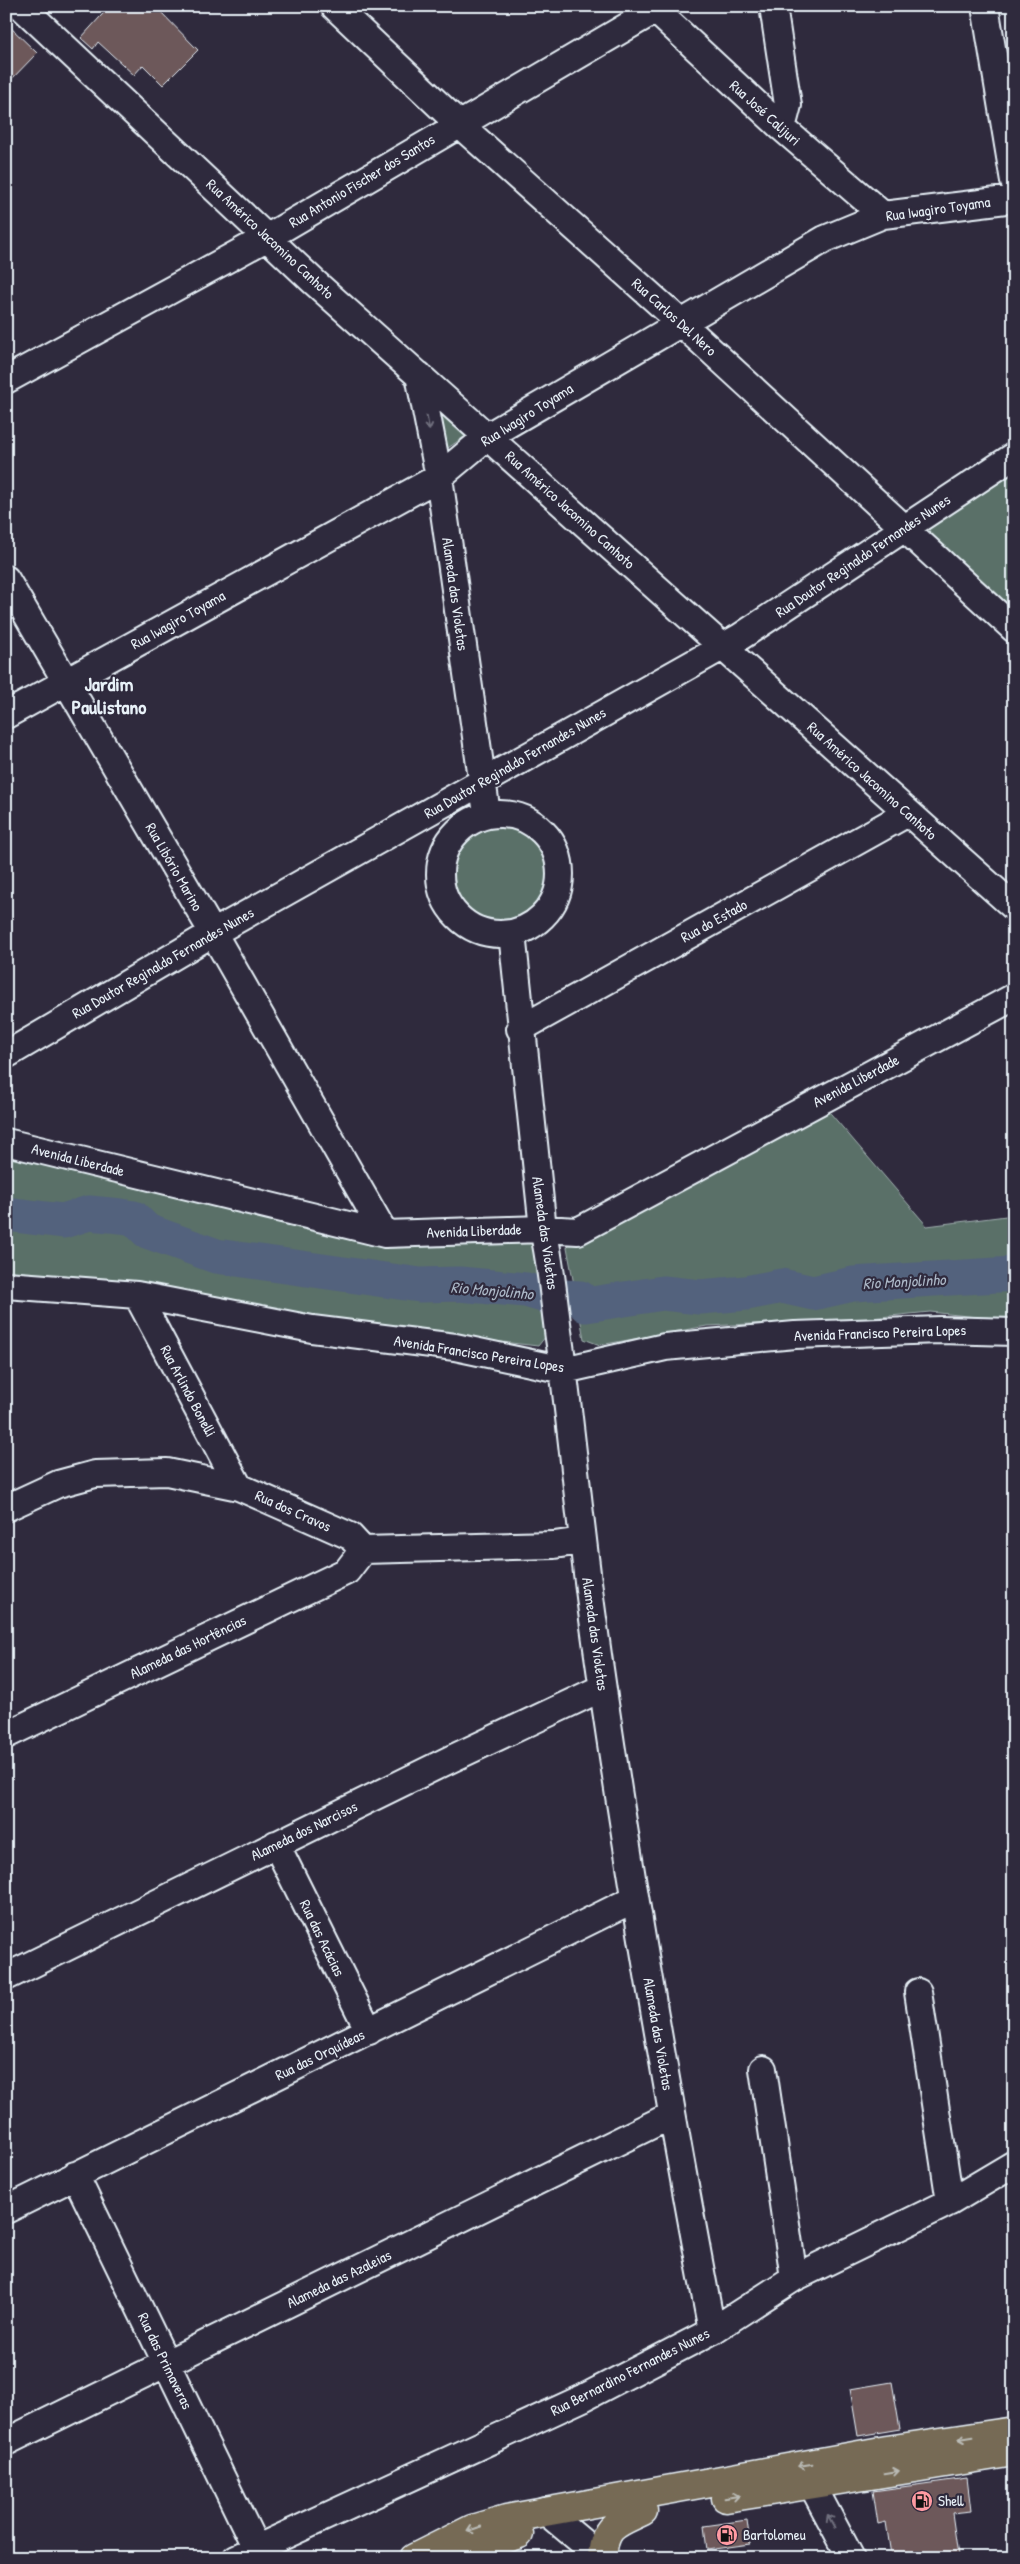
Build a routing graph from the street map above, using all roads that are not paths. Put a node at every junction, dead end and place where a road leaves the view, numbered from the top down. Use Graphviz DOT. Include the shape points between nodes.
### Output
graph roads {
  1 [pos="21,6"];
  2 [pos="334,6"];
  3 [pos="772,6"];
  4 [pos="985,6"];
  5 [pos="656,8"];
  6 [pos="460,125"];
  7 [pos="782,128"];
  8 [pos="1014,181"];
  9 [pos="1014,198"];
  10 [pos="883,215"];
  11 [pos="268,237"];
  12 [pos="680,323"];
  13 [pos="418,375"];
  14 [pos="6,380"];
  15 [pos="488,436"];
  16 [pos="1014,456"];
  17 [pos="438,477"];
  18 [pos="904,529"];
  19 [pos="6,579"];
  20 [pos="1014,629"];
  21 [pos="722,647"];
  22 [pos="67,681"];
  23 [pos="6,715"];
  24 [pos="481,782"];
  25 [pos="908,813"];
  26 [pos="487,814"];
  27 [pos="1014,907"];
  28 [pos="512,933"];
  29 [pos="213,934"];
  30 [pos="1014,996"];
  31 [pos="520,1029"];
  32 [pos="6,1054"];
  33 [pos="6,1142"];
  34 [pos="543,1229"];
  35 [pos="385,1234"];
  36 [pos="6,1284"];
  37 [pos="137,1295"];
  38 [pos="1014,1332"];
  39 [pos="562,1359"];
  40 [pos="240,1487"];
  41 [pos="6,1508"];
  42 [pos="582,1541"];
  43 [pos="363,1550"];
  44 [pos="602,1688"];
  45 [pos="6,1735"];
  46 [pos="276,1844"];
  47 [pos="634,1900"];
  48 [pos="6,1977"];
  49 [pos="918,1992"];
  50 [pos="369,2031"];
  51 [pos="763,2069"];
  52 [pos="672,2115"];
  53 [pos="1014,2164"];
  54 [pos="74,2175"];
  55 [pos="950,2202"];
  56 [pos="6,2210"];
  57 [pos="794,2278"];
  58 [pos="712,2331"];
  59 [pos="167,2364"];
  60 [pos="1014,2431"];
  61 [pos="6,2442"];
  62 [pos="1014,2452"];
  63 [pos="812,2485"];
  64 [pos="643,2511"];
  65 [pos="554,2519"];
  66 [pos="246,2553"];
  67 [pos="414,2558"];
  68 [pos="457,2558"];
  69 [pos="595,2558"];
  70 [pos="602,2558"];
  71 [pos="851,2558"];
  1 -- 11 [label="street, Rua Américo Jacomino Canhoto"];
  2 -- 6 [label="street, Rua Carlos Del Nero"];
  3 -- 7 [label="street" via="788,105"];
  4 -- 8 [label="street"];
  5 -- 6 [label="street, Rua Antonio Fischer dos Santos"];
  5 -- 7 [label="street, Rua José Calijuri"];
  6 -- 11 [label="street, Rua Antonio Fischer dos Santos"];
  6 -- 12 [label="street, Rua Carlos Del Nero"];
  7 -- 10 [label="street, Rua José Calijuri"];
  9 -- 10 [label="street, Rua Iwagiro Toyama"];
  10 -- 12 [label="street, Rua Iwagiro Toyama" via="825,239"];
  11 -- 13 [label="street, Rua Américo Jacomino Canhoto"];
  11 -- 14 [label="street, Rua Antonio Fischer dos Santos"];
  12 -- 15 [label="street, Rua Iwagiro Toyama"];
  12 -- 18 [label="street, Rua Carlos Del Nero"];
  13 -- 15 [label="street, Rua Américo Jacomino Canhoto"];
  13 -- 17 [label="street, Alameda das Violetas, one-way"];
  15 -- 17 [label="street, Rua Iwagiro Toyama"];
  15 -- 21 [label="street, Rua Américo Jacomino Canhoto"];
  16 -- 18 [label="street, Rua Doutor Reginaldo Fernandes Nunes"];
  17 -- 22 [label="street, Rua Iwagiro Toyama"];
  17 -- 24 [label="street, Alameda das Violetas"];
  18 -- 20 [label="street, Rua Carlos Del Nero"];
  18 -- 21 [label="street, Rua Doutor Reginaldo Fernandes Nunes"];
  19 -- 22 [label="street, Rua Libório Marino"];
  21 -- 24 [label="street, Rua Doutor Reginaldo Fernandes Nunes"];
  21 -- 25 [label="street, Rua Américo Jacomino Canhoto"];
  22 -- 23 [label="street, Rua Iwagiro Toyama"];
  22 -- 29 [label="street, Rua Libório Marino"];
  24 -- 26 [label="street, Alameda das Violetas"];
  24 -- 29 [label="street, Rua Doutor Reginaldo Fernandes Nunes"];
  25 -- 27 [label="street, Rua Américo Jacomino Canhoto"];
  25 -- 31 [label="street, Rua do Estado"];
  26 -- 28 [label="street" via="466,824 450,840 441,862 441,886 450,908 467,924 489,933"];
  26 -- 28 [label="street" via="511,814 533,823 550,839 559,861 560,885 551,907 534,924"];
  28 -- 31 [label="street, Alameda das Violetas"];
  29 -- 32 [label="street, Rua Doutor Reginaldo Fernandes Nunes"];
  29 -- 35 [label="street, Rua Libório Marino"];
  30 -- 34 [label="street, Avenida Liberdade" via="578,1231"];
  31 -- 34 [label="street, Alameda das Violetas"];
  33 -- 35 [label="street, Avenida Liberdade"];
  34 -- 35 [label="street, Avenida Liberdade"];
  34 -- 39 [label="street, Alameda das Violetas" via="550,1257"];
  36 -- 37 [label="street, Avenida Francisco Pereira Lopes"];
  37 -- 39 [label="street, Avenida Francisco Pereira Lopes" via="312,1329"];
  37 -- 40 [label="street, Rua Arlindo Bonelli"];
  38 -- 39 [label="street, Avenida Francisco Pereira Lopes" via="940,1330 796,1335"];
  39 -- 42 [label="street, Alameda das Violetas"];
  40 -- 41 [label="street, Rua dos Cravos" via="167,1472 95,1474 58,1484"];
  40 -- 43 [label="street, Rua dos Cravos" via="350,1536"];
  42 -- 43 [label="street" via="554,1545"];
  42 -- 44 [label="street, Alameda das Violetas"];
  43 -- 45 [label="street, Alameda das Hortências" via="347,1571"];
  44 -- 46 [label="street, Alameda dos Narcisos"];
  44 -- 47 [label="street, Alameda das Violetas"];
  46 -- 48 [label="street, Alameda dos Narcisos"];
  46 -- 50 [label="street, Rua das Acácias"];
  47 -- 50 [label="street, Rua das Orquídeas"];
  47 -- 52 [label="street, Alameda das Violetas"];
  49 -- 55 [label="street"];
  50 -- 54 [label="street, Rua das Orquídeas"];
  51 -- 57 [label="street"];
  52 -- 58 [label="street, Alameda das Violetas"];
  52 -- 59 [label="street, Alameda das Azaleias"];
  53 -- 55 [label="street, Rua Bernardino Fernandes Nunes"];
  54 -- 56 [label="street, Rua das Orquídeas"];
  54 -- 59 [label="street, Rua das Primaveras"];
  55 -- 57 [label="street, Rua Bernardino Fernandes Nunes"];
  57 -- 58 [label="street, Rua Bernardino Fernandes Nunes"];
  58 -- 66 [label="street, Rua Bernardino Fernandes Nunes" via="583,2398"];
  59 -- 61 [label="street, Alameda das Azaleias"];
  59 -- 66 [label="street, Rua das Primaveras"];
  60 -- 65 [label="main road, one-way" via="878,2452"];
  63 -- 62 [label="main road, one-way"];
  64 -- 63 [label="main road, one-way"];
  71 -- 63 [label="street, one-way"];
  64 -- 65 [label="main road"];
  64 -- 70 [label="main road" via="608,2530 603,2540"];
  65 -- 67 [label="main road, one-way" via="472,2529"];
  65 -- 68 [label="main road"];
  65 -- 69 [label="street" via="581,2541"];
}
